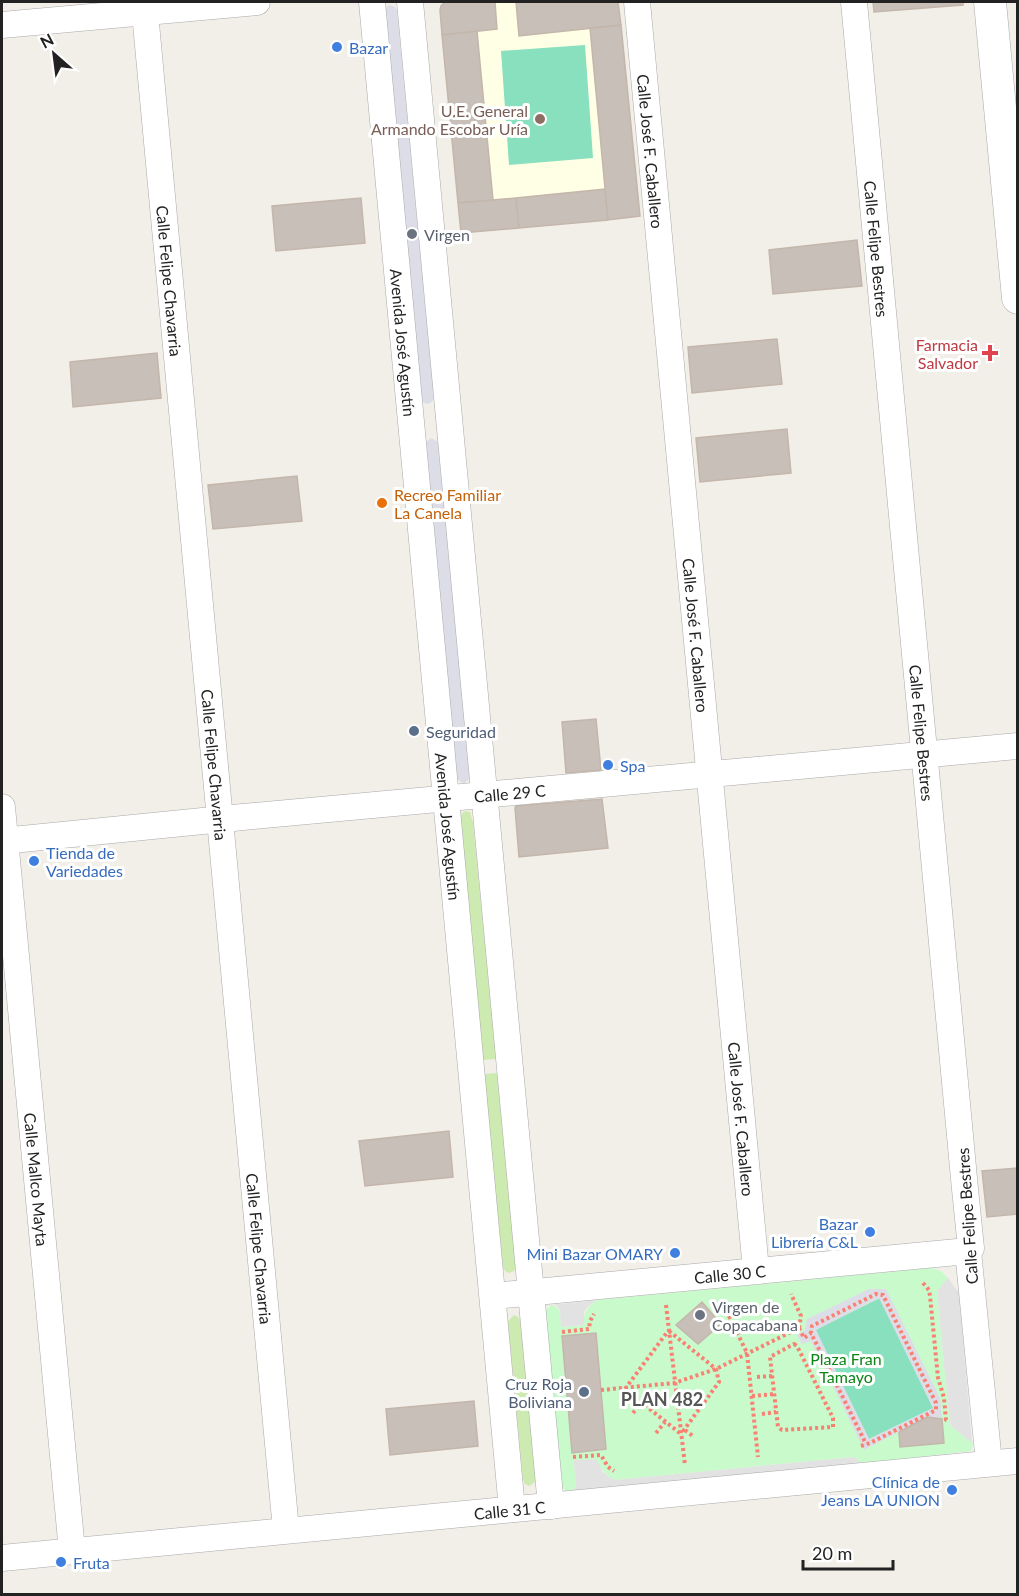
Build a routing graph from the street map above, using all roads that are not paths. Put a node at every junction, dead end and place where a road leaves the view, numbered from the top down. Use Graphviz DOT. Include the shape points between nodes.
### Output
graph roads {
  1 [pos="257,2"];
  2 [pos="372,2"];
  3 [pos="410,2"];
  4 [pos="637,2"];
  5 [pos="854,2"];
  6 [pos="990,2"];
  7 [pos="144,7"];
  8 [pos="2,25"];
  9 [pos="1017,297"];
  10 [pos="449,419"];
  11 [pos="412,423"];
  12 [pos="1017,746"];
  13 [pos="924,754"];
  14 [pos="709,774"];
  15 [pos="484,795"];
  16 [pos="446,799"];
  17 [pos="2,807"];
  18 [pos="220,820"];
  19 [pos="3,841"];
  20 [pos="968,1251"];
  21 [pos="756,1270"];
  22 [pos="531,1292"];
  23 [pos="493,1296"];
  24 [pos="1017,1461"];
  25 [pos="989,1463"];
  26 [pos="551,1506"];
  27 [pos="512,1509"];
  28 [pos="286,1530"];
  29 [pos="72,1551"];
  30 [pos="2,1558"];
  1 -- 7 [label="street"];
  2 -- 11 [label="street, Avenida José Agustín"];
  3 -- 10 [label="street"];
  4 -- 14 [label="street, Calle José F. Caballero"];
  5 -- 13 [label="street, Calle Felipe Bestres"];
  6 -- 9 [label="street"];
  7 -- 8 [label="street"];
  7 -- 18 [label="street, Calle Felipe Chavarria"];
  10 -- 11 [label="street"];
  10 -- 15 [label="street"];
  11 -- 16 [label="street, Avenida José Agustín"];
  12 -- 13 [label="street, Calle 29 C"];
  13 -- 14 [label="street, Calle 29 C"];
  13 -- 20 [label="street, Calle Felipe Bestres"];
  14 -- 15 [label="street, Calle 29 C"];
  14 -- 21 [label="street, Calle José F. Caballero"];
  15 -- 16 [label="street, Calle 29 C"];
  15 -- 22 [label="street"];
  16 -- 18 [label="street, Calle 29 C"];
  16 -- 23 [label="street, Avenida José Agustín"];
  17 -- 19 [label="street, Calle Mallco Mayta"];
  18 -- 19 [label="street, Calle 29 C"];
  18 -- 28 [label="street, Calle Felipe Chavarria"];
  19 -- 29 [label="street, Calle Mallco Mayta"];
  20 -- 21 [label="street, Calle 30 C"];
  20 -- 25 [label="street, Calle Felipe Bestres"];
  21 -- 22 [label="street, Calle 30 C"];
  22 -- 23 [label="street, Calle 30 C"];
  22 -- 26 [label="street"];
  23 -- 27 [label="street, Avenida José Agustín"];
  24 -- 25 [label="street, Calle 31 C"];
  25 -- 26 [label="street, Calle 31 C"];
  26 -- 27 [label="street, Calle 31 C"];
  27 -- 28 [label="street, Calle 31 C"];
  28 -- 29 [label="street, Calle 31 C"];
  29 -- 30 [label="street, Calle 31 C"];
}
